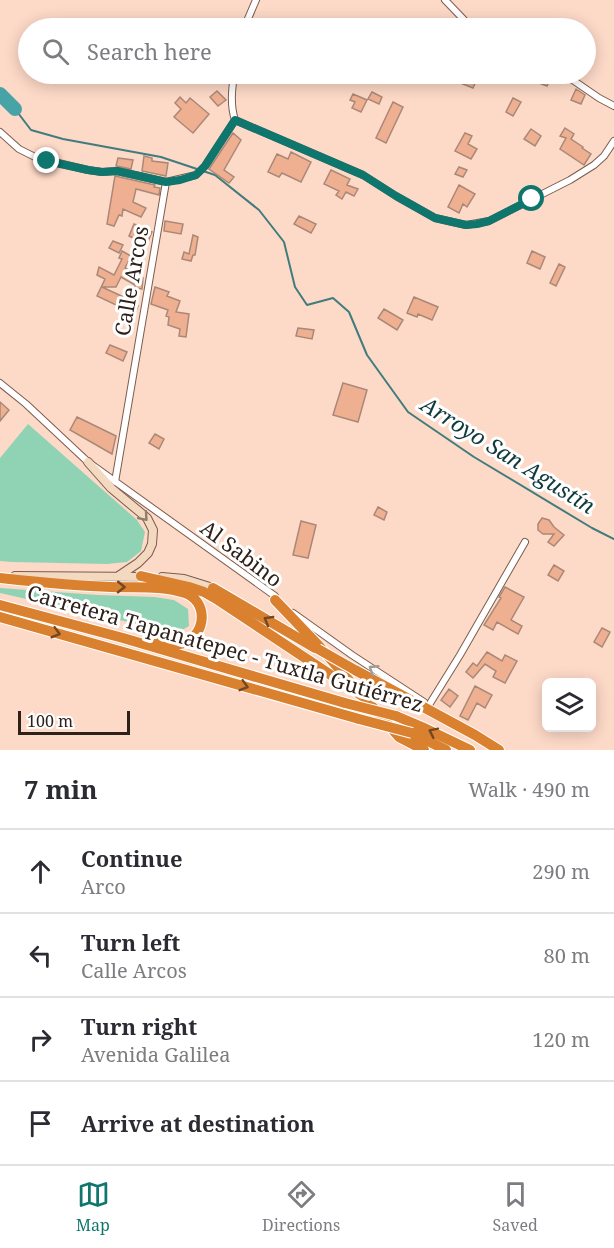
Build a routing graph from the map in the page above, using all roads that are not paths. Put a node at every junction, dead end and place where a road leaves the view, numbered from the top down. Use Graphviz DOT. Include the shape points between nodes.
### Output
graph roads {
  1 [pos="256,0"];
  2 [pos="448,1"];
  3 [pos="248,18"];
  4 [pos="463,18"];
  5 [pos="233,84"];
  6 [pos="579,84"];
  7 [pos="614,106"];
  8 [pos="235,120"];
  9 [pos="0,132"];
  10 [pos="614,141"];
  11 [pos="166,182"];
  12 [pos="0,383"];
  13 [pos="88,462"];
  14 [pos="115,482"];
  15 [pos="525,542"];
  16 [pos="119,576"];
  17 [pos="141,576"];
  18 [pos="0,577"];
  19 [pos="213,588"];
  20 [pos="275,600"];
  21 [pos="0,604"];
  22 [pos="0,617"];
  23 [pos="123,638"];
  24 [pos="364,697"];
  25 [pos="429,705"];
  26 [pos="475,735"];
  27 [pos="424,750"];
  28 [pos="446,750"];
  29 [pos="470,750"];
  30 [pos="499,750"];
  1 -- 3 [label="street"];
  2 -- 4 [label="street"];
  5 -- 8 [label="street"];
  6 -- 7 [label="street"];
  8 -- 10 [label="street" via="363,175 435,218 466,225 489,221 570,180 594,165"];
  8 -- 11 [label="street" via="196,175"];
  9 -- 11 [label="street" via="37,158"];
  11 -- 14 [label="street, Calle Arcos"];
  12 -- 13 [label="street, Al Sabino"];
  13 -- 14 [label="street, Al Sabino"];
  13 -- 16 [label="main road, one-way" via="111,488 147,518 153,530 148,553"];
  14 -- 20 [label="street, Al Sabino" via="275,596"];
  15 -- 25 [label="street"];
  16 -- 17 [label="main road"];
  16 -- 18 [label="main road"];
  17 -- 19 [label="main road" via="184,579"];
  17 -- 24 [label="highway" via="204,592"];
  18 -- 23 [label="highway, one-way" via="156,588 187,594 201,606 198,630 182,644"];
  26 -- 19 [label="highway, one-way, bridge"];
  20 -- 24 [label="highway"];
  25 -- 20 [label="street, Al Sabino, one-way"];
  21 -- 23 [label="highway, Carretera Tapanatepec - Tuxtla Gutiérrez"];
  22 -- 28 [label="highway, Carretera Tapanatepec - Tuxtla Gutiérrez, one-way, bridge" via="412,733"];
  29 -- 23 [label="highway, Carretera Tapanatepec - Tuxtla Gutiérrez, one-way, bridge" via="396,716"];
  24 -- 27 [label="highway" via="399,737"];
  25 -- 26 [label="street, Al Sabino"];
  26 -- 30 [label="highway"];
}
